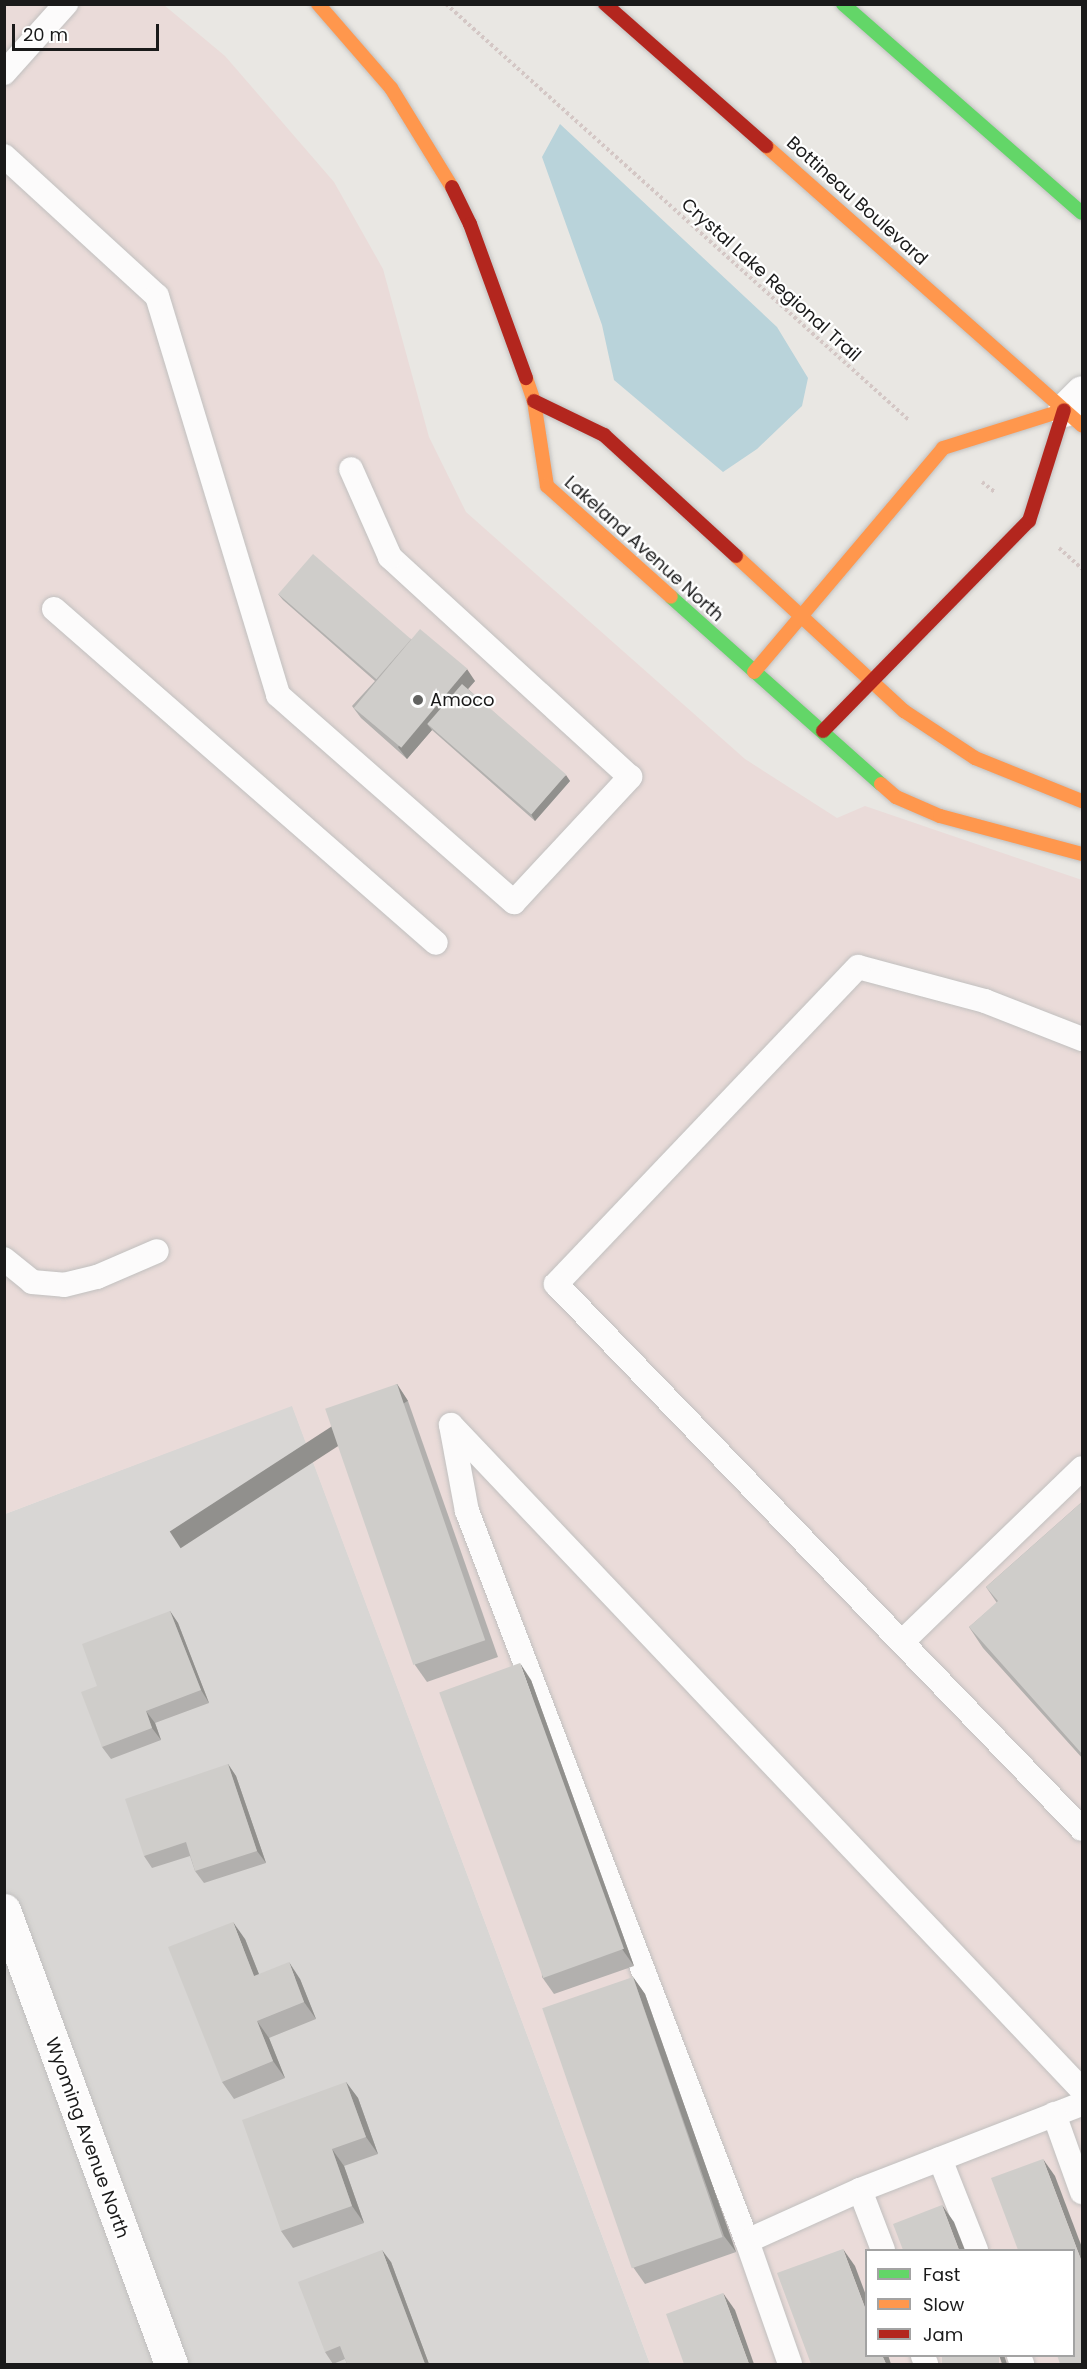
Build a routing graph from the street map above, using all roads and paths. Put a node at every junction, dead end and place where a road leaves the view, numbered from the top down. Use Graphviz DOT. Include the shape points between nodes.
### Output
graph roads {
  1 [pos="66,4"];
  2 [pos="318,4"];
  3 [pos="446,4"];
  4 [pos="605,4"];
  5 [pos="843,4"];
  6 [pos="4,73"];
  7 [pos="4,156"];
  8 [pos="1083,213"];
  9 [pos="534,401"];
  10 [pos="1076,409"];
  11 [pos="943,448"];
  12 [pos="351,469"];
  13 [pos="1029,521"];
  14 [pos="1083,569"];
  15 [pos="54,609"];
  16 [pos="802,617"];
  17 [pos="754,672"];
  18 [pos="873,684"];
  19 [pos="823,730"];
  20 [pos="1083,801"];
  21 [pos="1083,854"];
  22 [pos="436,943"];
  23 [pos="1083,1039"];
  24 [pos="157,1251"];
  25 [pos="4,1260"];
  26 [pos="1083,1468"];
  27 [pos="902,1642"];
  28 [pos="1083,1829"];
  29 [pos="4,1911"];
  30 [pos="14,1968"];
  31 [pos="1083,2090"];
  32 [pos="1083,2104"];
  33 [pos="1054,2114"];
  34 [pos="940,2159"];
  35 [pos="860,2190"];
  36 [pos="1083,2192"];
  37 [pos="747,2241"];
  38 [pos="883,2249"];
  39 [pos="976,2249"];
  40 [pos="171,2364"];
  41 [pos="790,2364"];
  1 -- 6 [label="lane"];
  2 -- 9 [label="main road, Lakeland Avenue North" via="391,88 436,156 470,224"];
  3 -- 11 [label="path, Crystal Lake Regional Trail"];
  4 -- 10 [label="main road, Bottineau Boulevard"];
  5 -- 8 [label="main road"];
  7 -- 12 [label="lane" via="156,296 278,695 514,902 630,777 390,557"];
  9 -- 16 [label="main road" via="604,435"];
  9 -- 17 [label="main road, Lakeland Avenue North" via="547,486"];
  10 -- 11 [label="main road"];
  10 -- 13 [label="main road"];
  11 -- 13 [label="path, Crystal Lake Regional Trail"];
  11 -- 16 [label="main road"];
  13 -- 14 [label="path, Crystal Lake Regional Trail"];
  13 -- 18 [label="main road"];
  15 -- 22 [label="lane"];
  16 -- 17 [label="main road"];
  16 -- 18 [label="main road"];
  17 -- 19 [label="main road, Lakeland Avenue North"];
  18 -- 19 [label="main road"];
  18 -- 20 [label="main road" via="903,711 975,758"];
  19 -- 21 [label="main road, Lakeland Avenue North" via="896,797 940,816"];
  23 -- 27 [label="lane" via="985,1001 858,967 556,1284"];
  24 -- 25 [label="lane" via="96,1277 64,1285 32,1282"];
  26 -- 27 [label="lane"];
  27 -- 28 [label="lane"];
  29 -- 30 [label="street, Wyoming Avenue North"];
  30 -- 40 [label="street, Wyoming Avenue North"];
  31 -- 37 [label="lane" via="451,1425 467,1510"];
  32 -- 33 [label="lane"];
  33 -- 34 [label="lane"];
  33 -- 36 [label="lane"];
  34 -- 35 [label="lane"];
  34 -- 39 [label="lane"];
  35 -- 37 [label="lane"];
  35 -- 38 [label="lane"];
  37 -- 41 [label="lane"];
}
